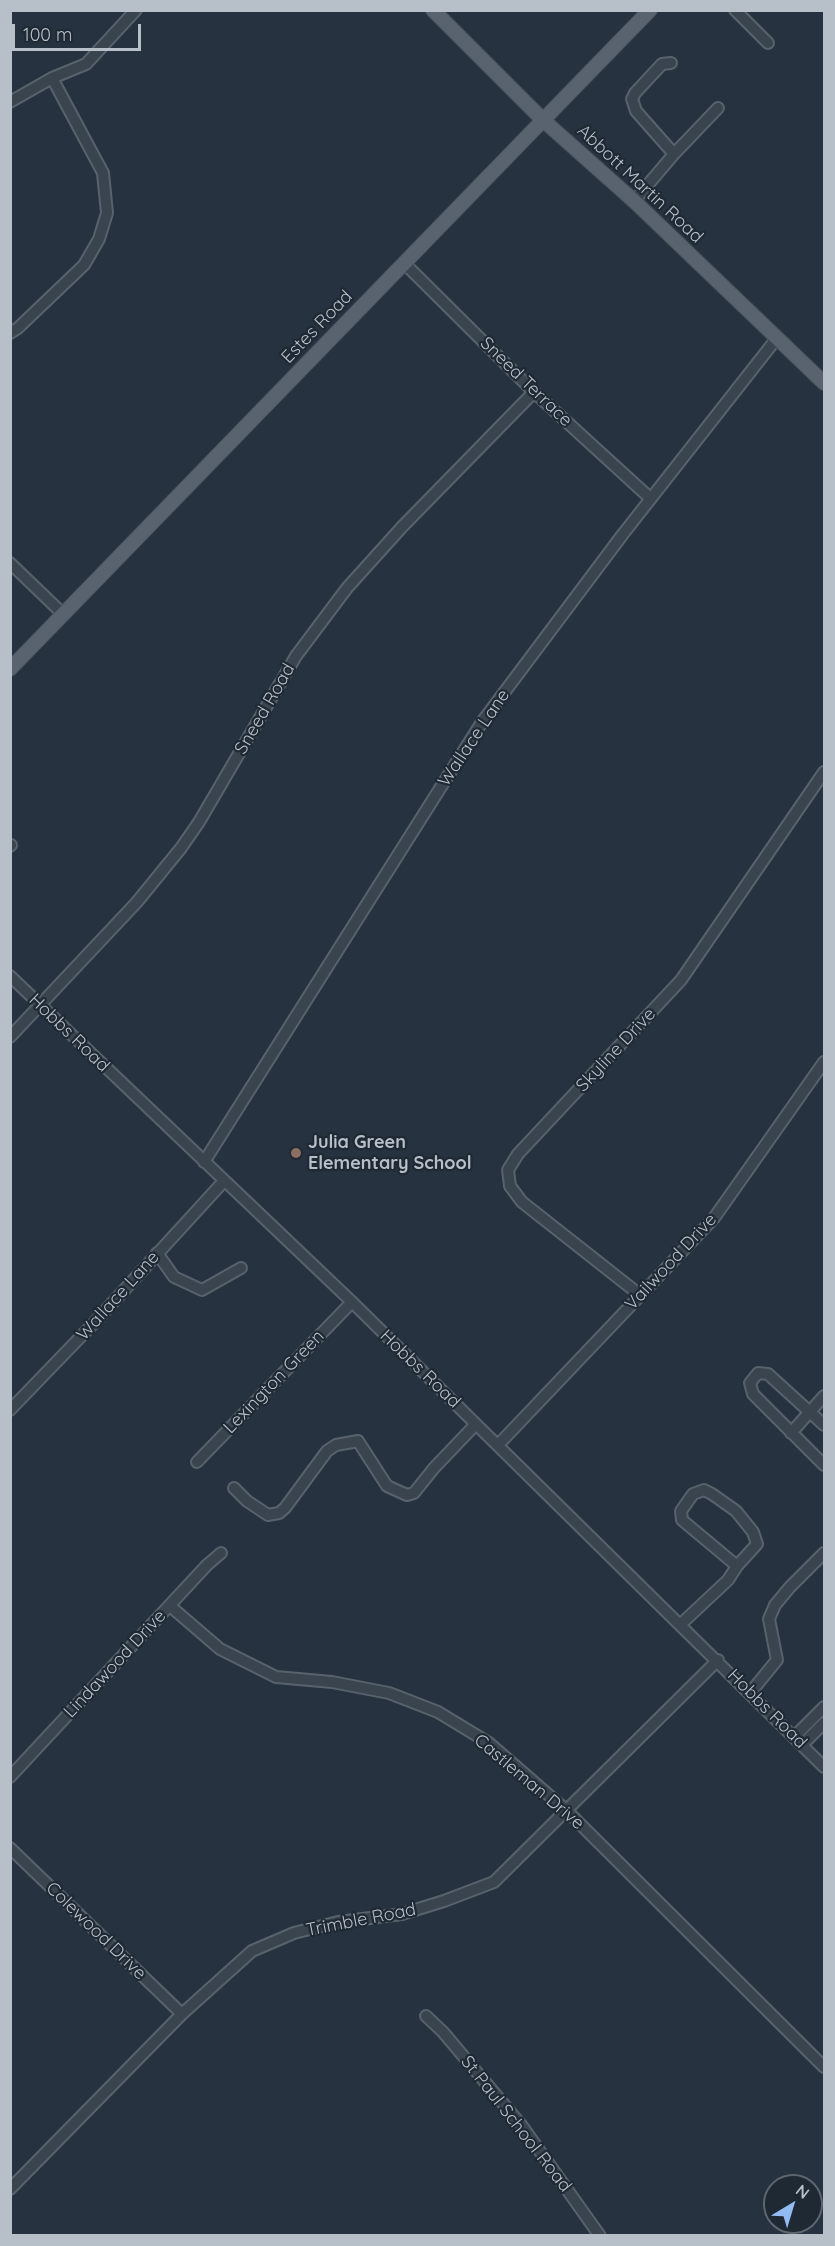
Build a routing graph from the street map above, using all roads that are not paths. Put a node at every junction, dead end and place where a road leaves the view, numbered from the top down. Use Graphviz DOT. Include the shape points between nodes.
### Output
graph roads {
  1 [pos="136,10"];
  2 [pos="433,10"];
  3 [pos="650,10"];
  4 [pos="735,10"];
  5 [pos="768,43"];
  6 [pos="671,63"];
  7 [pos="52,78"];
  8 [pos="10,102"];
  9 [pos="718,108"];
  10 [pos="543,120"];
  11 [pos="674,154"];
  12 [pos="634,201"];
  13 [pos="404,263"];
  14 [pos="10,333"];
  15 [pos="777,338"];
  16 [pos="825,383"];
  17 [pos="534,392"];
  18 [pos="650,498"];
  19 [pos="10,563"];
  20 [pos="63,614"];
  21 [pos="10,669"];
  22 [pos="825,772"];
  23 [pos="821,784"];
  24 [pos="10,976"];
  25 [pos="40,1006"];
  26 [pos="10,1037"];
  27 [pos="825,1062"];
  28 [pos="204,1162"];
  29 [pos="224,1180"];
  30 [pos="157,1253"];
  31 [pos="241,1268"];
  32 [pos="640,1295"];
  33 [pos="352,1302"];
  34 [pos="825,1396"];
  35 [pos="10,1410"];
  36 [pos="811,1411"];
  37 [pos="476,1424"];
  38 [pos="825,1425"];
  39 [pos="791,1433"];
  40 [pos="498,1445"];
  41 [pos="197,1462"];
  42 [pos="825,1465"];
  43 [pos="234,1488"];
  44 [pos="221,1553"];
  45 [pos="825,1553"];
  46 [pos="737,1566"];
  47 [pos="170,1606"];
  48 [pos="681,1624"];
  49 [pos="718,1660"];
  50 [pos="750,1693"];
  51 [pos="825,1707"];
  52 [pos="825,1723"];
  53 [pos="798,1741"];
  54 [pos="825,1767"];
  55 [pos="10,1777"];
  56 [pos="566,1810"];
  57 [pos="10,1848"];
  58 [pos="182,2014"];
  59 [pos="426,2016"];
  60 [pos="825,2067"];
  61 [pos="10,2190"];
  62 [pos="600,2235"];
  1 -- 7 [label="street" via="86,64"];
  2 -- 10 [label="main road, Abbott Martin Road"];
  3 -- 10 [label="main road, Estes Road"];
  4 -- 5 [label="street"];
  6 -- 11 [label="street" via="662,64 632,99 636,111"];
  7 -- 8 [label="street"];
  7 -- 14 [label="street" via="103,173 106,213 99,239 84,265"];
  9 -- 11 [label="street"];
  10 -- 12 [label="main road, Abbott Martin Road"];
  10 -- 13 [label="main road, Estes Road"];
  11 -- 12 [label="street"];
  12 -- 15 [label="main road, Abbott Martin Road"];
  13 -- 17 [label="street, Sneed Terrace"];
  13 -- 20 [label="main road, Estes Road"];
  15 -- 16 [label="main road, Abbott Martin Road"];
  15 -- 18 [label="street, Wallace Lane"];
  17 -- 18 [label="street, Sneed Terrace"];
  17 -- 25 [label="street, Sneed Road" via="347,588 296,656 182,848"];
  18 -- 28 [label="street, Wallace Lane" via="482,722"];
  19 -- 20 [label="street"];
  20 -- 21 [label="main road, Estes Road"];
  22 -- 23 [label="street, Skyline Drive"];
  23 -- 32 [label="street, Skyline Drive" via="681,980 518,1154 508,1170 510,1186 522,1202"];
  24 -- 25 [label="street, Hobbs Road"];
  25 -- 26 [label="street, Sneed Road"];
  25 -- 28 [label="street, Hobbs Road"];
  27 -- 32 [label="street, Vailwood Drive" via="714,1218"];
  28 -- 29 [label="street, Hobbs Road"];
  29 -- 30 [label="street, Wallace Lane"];
  29 -- 33 [label="street, Hobbs Road"];
  30 -- 31 [label="street" via="174,1277 202,1290"];
  30 -- 35 [label="street, Wallace Lane"];
  32 -- 40 [label="street, Vailwood Drive"];
  33 -- 37 [label="street, Hobbs Road"];
  33 -- 41 [label="street, Lexington Green"];
  34 -- 36 [label="street"];
  36 -- 38 [label="street"];
  36 -- 39 [label="street"];
  36 -- 39 [label="street" via="768,1374 758,1373 754,1377 750,1383 753,1394"];
  37 -- 40 [label="street, Hobbs Road"];
  37 -- 43 [label="street" via="414,1493 407,1495 387,1486 358,1441 327,1451 279,1513 268,1515"];
  39 -- 42 [label="street"];
  40 -- 48 [label="street, Hobbs Road"];
  44 -- 47 [label="street, Lindawood Drive"];
  45 -- 50 [label="street" via="775,1605 769,1619 777,1660"];
  46 -- 46 [label="street" via="682,1520 681,1511 693,1494 704,1490 712,1494 736,1511 753,1532 757,1544"];
  46 -- 48 [label="street" via="728,1580"];
  47 -- 55 [label="street, Lindawood Drive"];
  47 -- 56 [label="street, Castleman Drive" via="220,1649 276,1677 389,1693 438,1712 489,1743"];
  48 -- 49 [label="street, Hobbs Road"];
  49 -- 50 [label="street, Hobbs Road"];
  49 -- 56 [label="street, Trimble Road"];
  50 -- 53 [label="street, Hobbs Road"];
  51 -- 53 [label="street"];
  52 -- 53 [label="street"];
  53 -- 54 [label="street, Hobbs Road"];
  56 -- 58 [label="street, Trimble Road" via="494,1882 402,1914 338,1922 294,1933 252,1951"];
  56 -- 60 [label="street, Castleman Drive"];
  57 -- 58 [label="street, Colewood Drive"];
  58 -- 61 [label="street, Trimble Road"];
  59 -- 62 [label="street, St Paul School Road" via="522,2126"];
}
